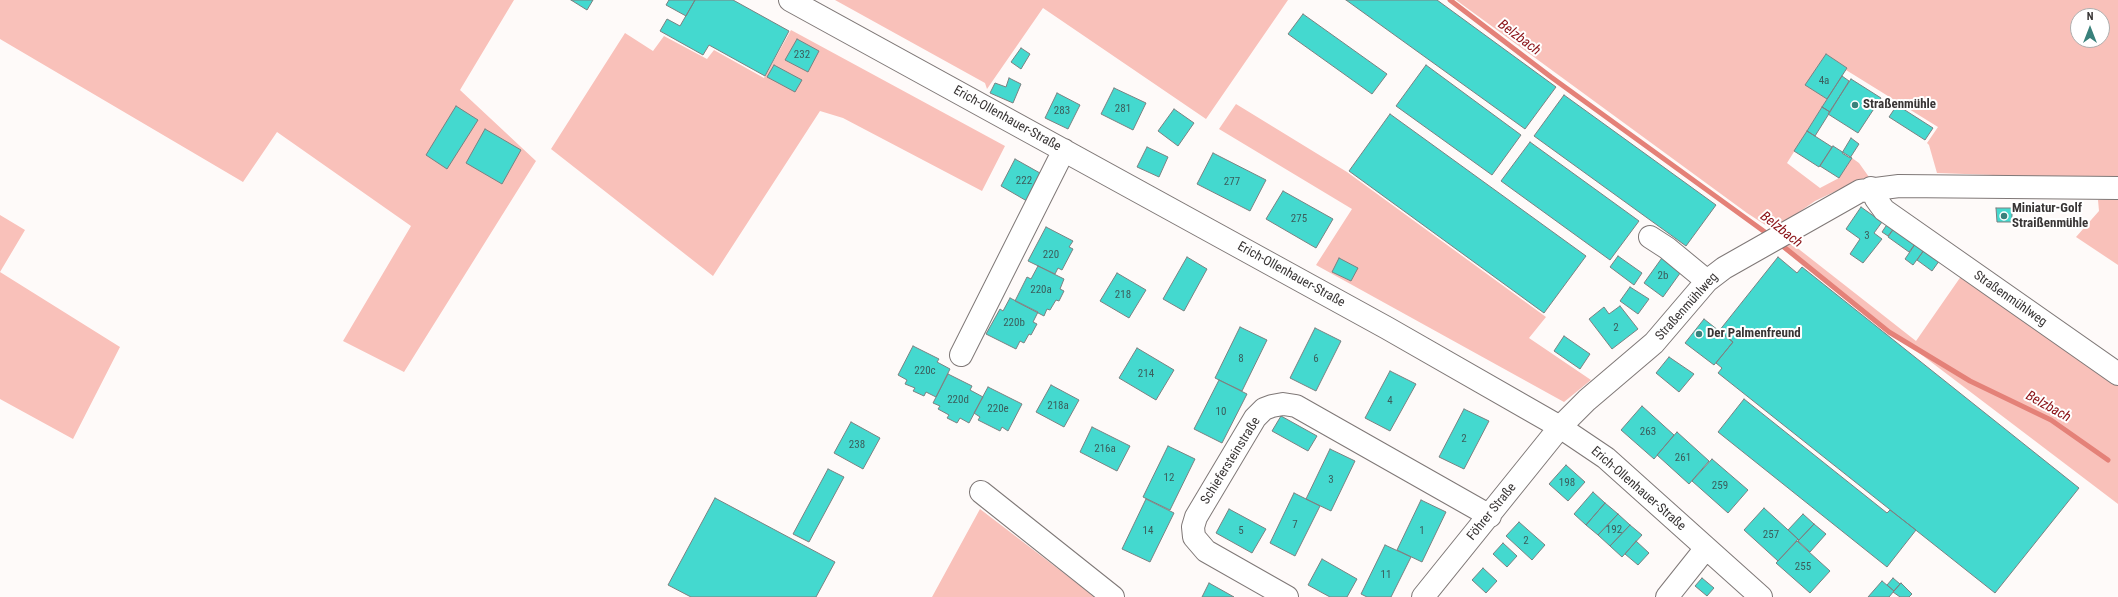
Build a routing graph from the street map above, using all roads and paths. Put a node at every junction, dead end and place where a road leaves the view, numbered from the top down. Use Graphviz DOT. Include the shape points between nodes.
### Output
graph roads {
  1 [pos="790,0"];
  2 [pos="1064,150"];
  3 [pos="1871,188"];
  4 [pos="2118,188"];
  5 [pos="1650,237"];
  6 [pos="1707,281"];
  7 [pos="961,355"];
  8 [pos="2118,374"];
  9 [pos="1560,427"];
  10 [pos="981,492"];
  11 [pos="1490,516"];
  12 [pos="1706,548"];
  13 [pos="1114,597"];
  14 [pos="1287,597"];
  15 [pos="1423,597"];
  16 [pos="1667,597"];
  17 [pos="1761,597"];
  1 -- 2 [label="street, Erich-Ollenhauer-Straße"];
  2 -- 7 [label="street"];
  2 -- 9 [label="street, Erich-Ollenhauer-Straße" via="1387,328"];
  3 -- 4 [label="street, Straßenmühlweg"];
  3 -- 6 [label="street, Straßenmühlweg" via="1851,195 1724,268"];
  3 -- 8 [label="street, Straßenmühlweg" via="1884,210"];
  5 -- 6 [label="street" via="1668,248"];
  6 -- 9 [label="street, Straßenmühlweg" via="1654,344 1587,400"];
  9 -- 11 [label="street, Föhrer Straße"];
  9 -- 12 [label="street, Erich-Ollenhauer-Straße" via="1606,458"];
  10 -- 13 [label="street"];
  11 -- 14 [label="street, Schiefersteinstraße" via="1296,406 1272,406 1255,418 1196,517 1193,527 1194,537 1206,551"];
  11 -- 15 [label="street, Föhrer Straße"];
  12 -- 16 [label="street"];
  12 -- 17 [label="street, Erich-Ollenhauer-Straße"];
}
